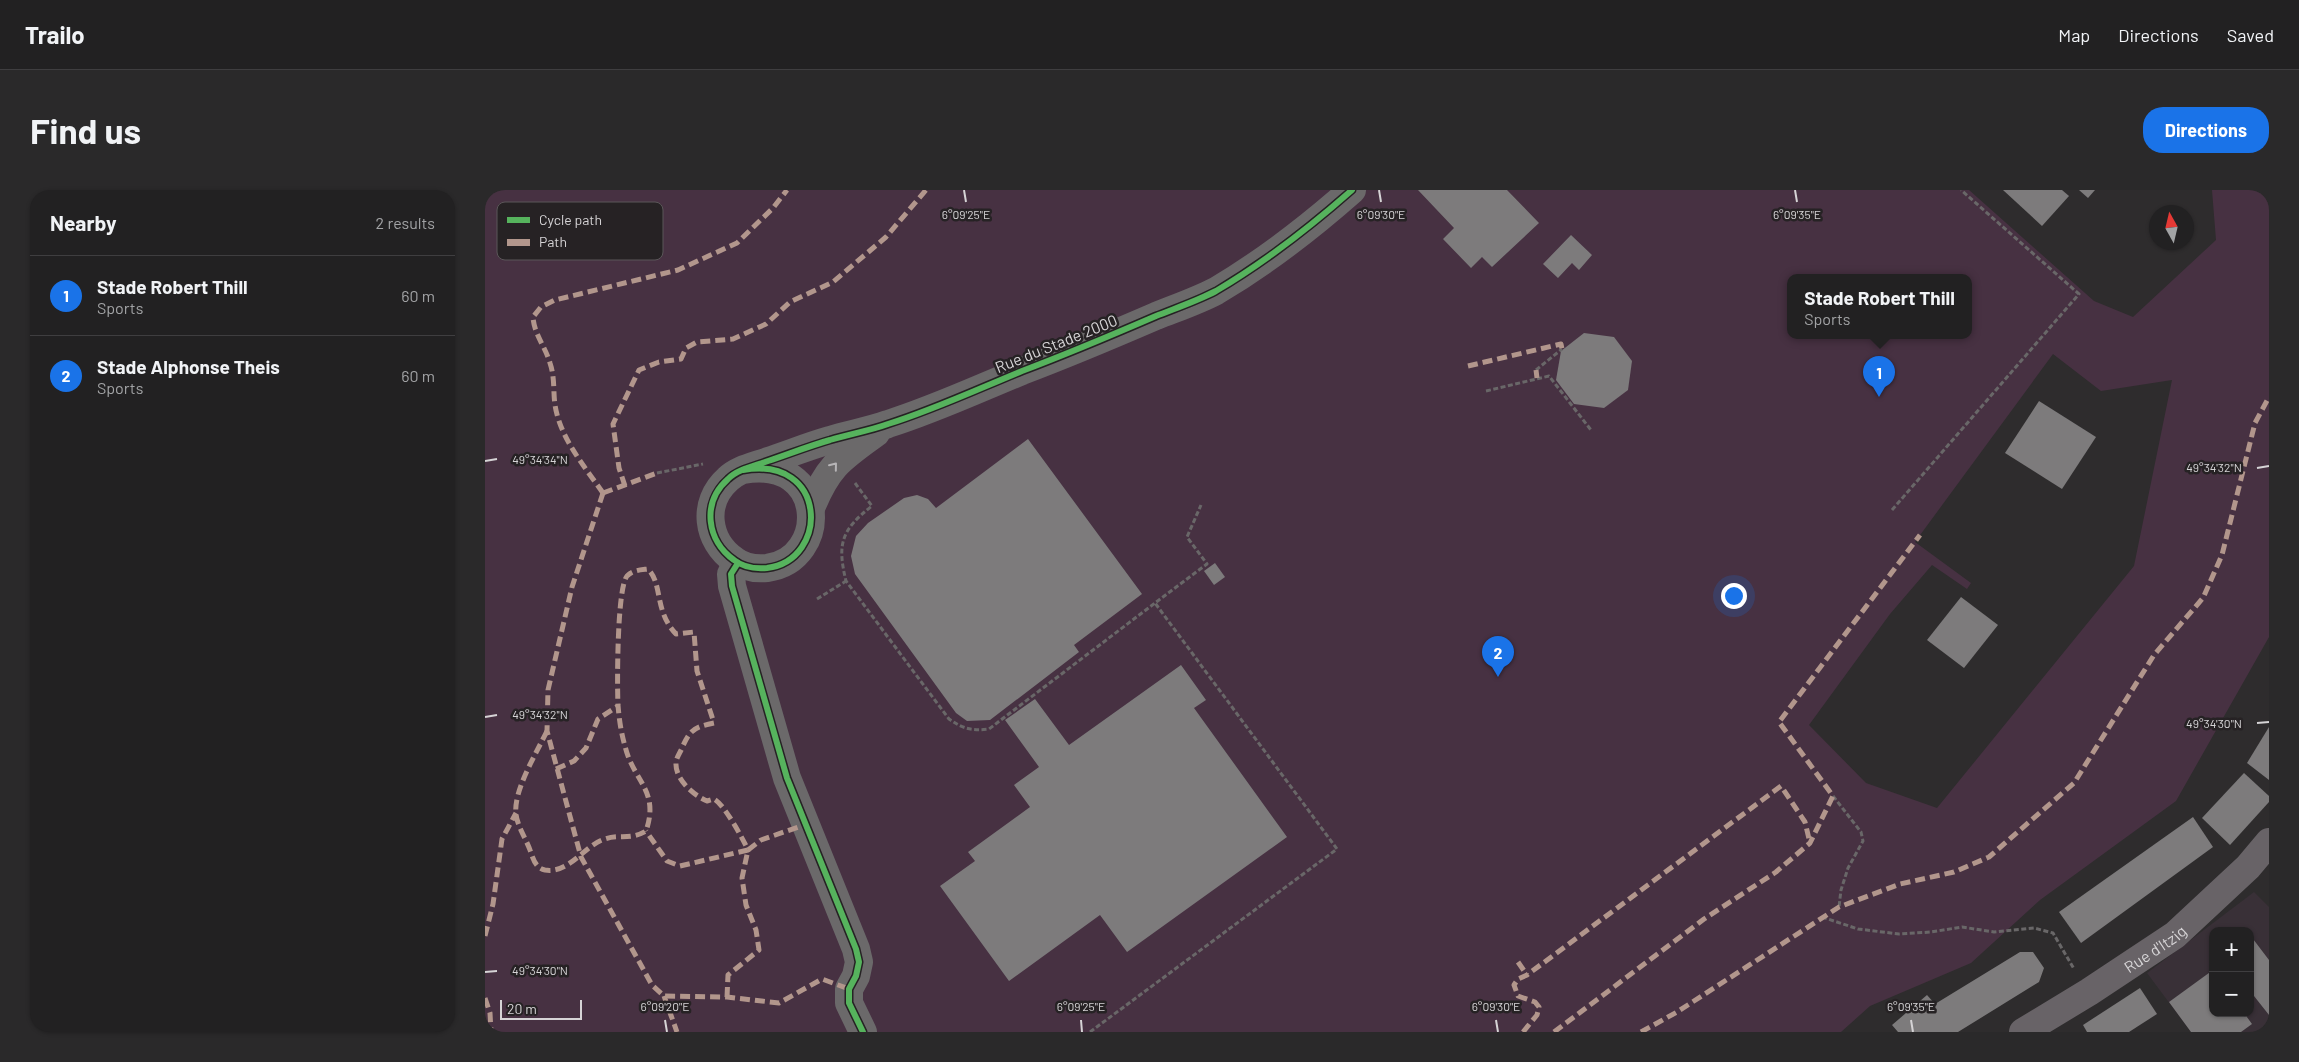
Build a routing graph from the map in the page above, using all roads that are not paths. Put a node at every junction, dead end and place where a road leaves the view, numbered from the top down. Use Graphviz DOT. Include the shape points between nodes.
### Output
graph roads {
  1 [pos="1352,190"];
  2 [pos="887,424"];
  3 [pos="743,470"];
  4 [pos="811,508"];
  5 [pos="738,563"];
  6 [pos="2269,842"];
  7 [pos="863,1032"];
  8 [pos="2023,1032"];
  1 -- 2 [label="street, Rue du Stade 2000" via="1272,256 1213,292"];
  2 -- 3 [label="street, Rue du Stade 2000"];
  4 -- 2 [label="street, Rue du Stade 2000, one-way" via="821,482 838,460"];
  3 -- 4 [label="street" via="761,467 778,470 799,485"];
  3 -- 5 [label="street, Rue du Stade 2000" via="728,478 717,491 711,506 710,524 725,553"];
  4 -- 5 [label="street, Rue du Stade 2000" via="811,524 797,553 769,568 753,568"];
  5 -- 7 [label="street" via="731,574 732,586 787,778 856,949 859,962 849,989 849,1003"];
  6 -- 8 [label="main road, Rue d'Itzig" via="2248,867 2175,935"];
}
